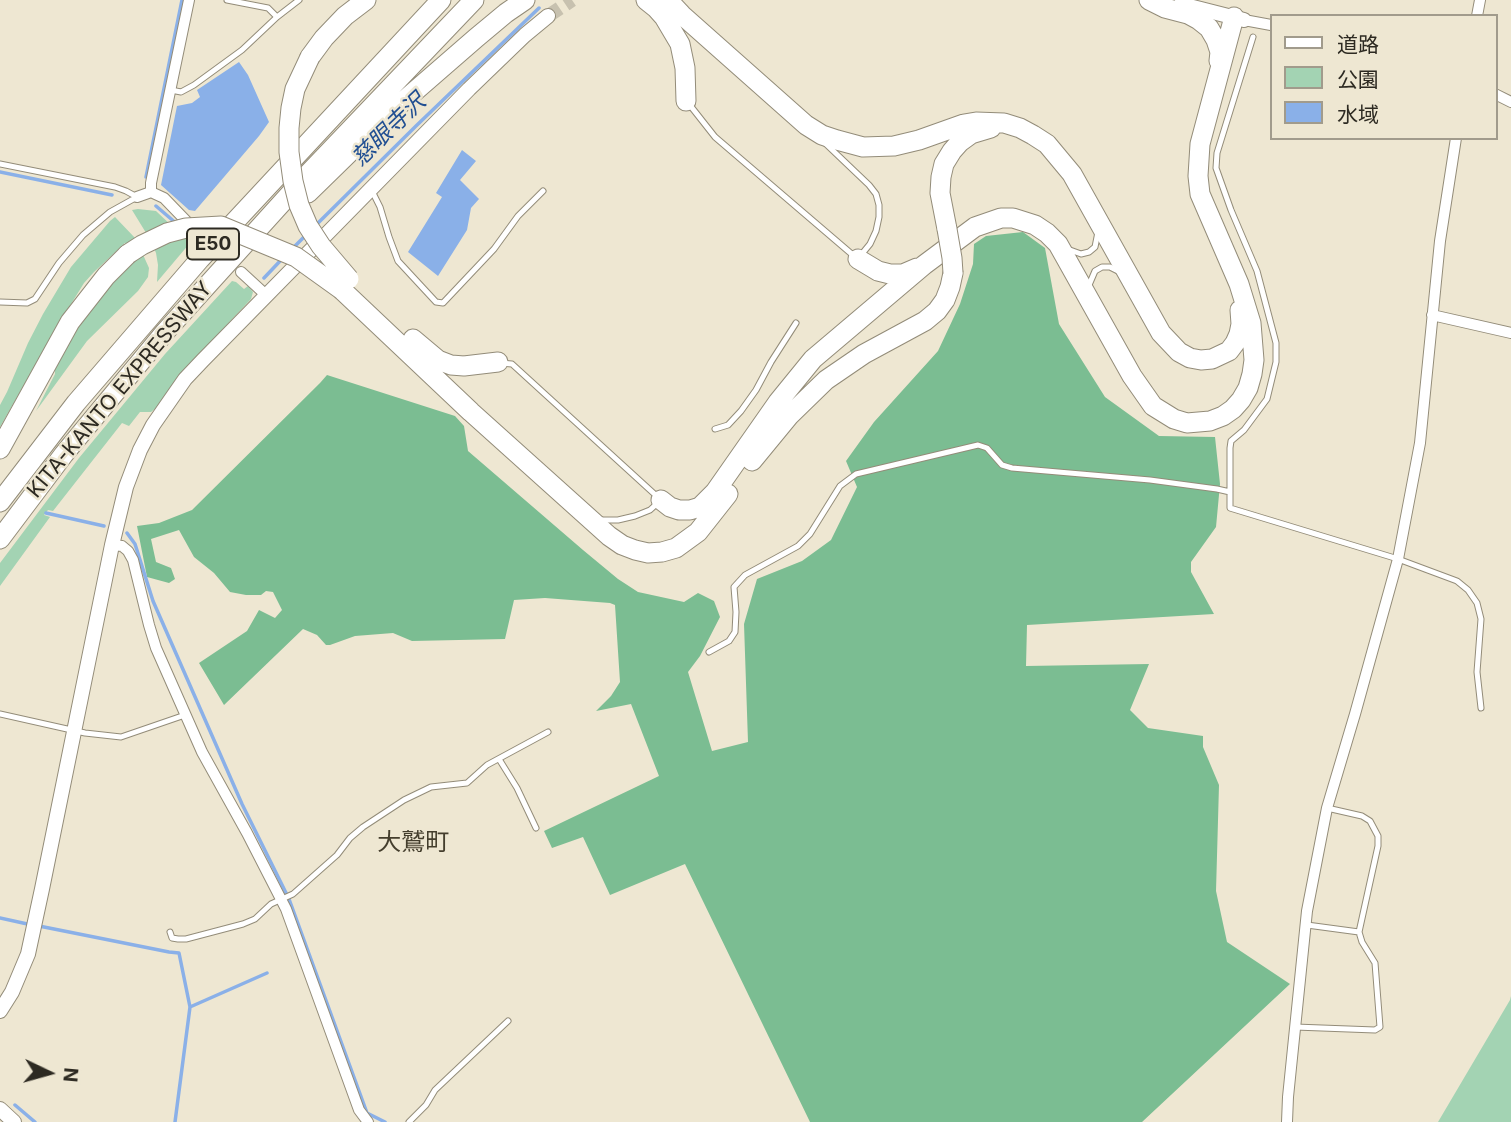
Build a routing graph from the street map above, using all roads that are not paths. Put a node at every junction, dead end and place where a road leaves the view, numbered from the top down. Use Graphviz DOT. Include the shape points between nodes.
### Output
graph roads {
  1 [pos="189,0"];
  2 [pos="227,0"];
  3 [pos="299,0"];
  4 [pos="366,0"];
  5 [pos="441,0"];
  6 [pos="474,0"];
  7 [pos="525,0"];
  8 [pos="646,0"];
  9 [pos="668,0"];
  10 [pos="1149,0"];
  11 [pos="1167,0"];
  12 [pos="548,16"];
  13 [pos="277,17"];
  14 [pos="1239,19"];
  15 [pos="1270,25"];
  16 [pos="1253,37"];
  17 [pos="1219,76"];
  18 [pos="171,90"];
  19 [pos="687,101"];
  20 [pos="806,125"];
  21 [pos="1020,128"];
  22 [pos="1456,140"];
  23 [pos="0,164"];
  24 [pos="371,188"];
  25 [pos="543,191"];
  26 [pos="151,192"];
  27 [pos="137,197"];
  28 [pos="1098,222"];
  29 [pos="199,235"];
  30 [pos="1058,244"];
  31 [pos="239,249"];
  32 [pos="858,259"];
  33 [pos="924,265"];
  34 [pos="241,272"];
  35 [pos="1130,279"];
  36 [pos="1239,284"];
  37 [pos="346,285"];
  38 [pos="266,295"];
  39 [pos="1088,299"];
  40 [pos="0,302"];
  41 [pos="1432,315"];
  42 [pos="796,323"];
  43 [pos="1511,334"];
  44 [pos="498,362"];
  45 [pos="715,429"];
  46 [pos="0,449"];
  47 [pos="1230,492"];
  48 [pos="661,500"];
  49 [pos="0,502"];
  50 [pos="589,518"];
  51 [pos="0,538"];
  52 [pos="112,545"];
  53 [pos="1398,559"];
  54 [pos="709,652"];
  55 [pos="1481,708"];
  56 [pos="0,714"];
  57 [pos="185,715"];
  58 [pos="75,731"];
  59 [pos="548,732"];
  60 [pos="499,760"];
  61 [pos="1327,808"];
  62 [pos="536,828"];
  63 [pos="281,900"];
  64 [pos="1307,925"];
  65 [pos="170,932"];
  66 [pos="1359,932"];
  67 [pos="0,1011"];
  68 [pos="508,1021"];
  69 [pos="1295,1027"];
  70 [pos="368,1122"];
  71 [pos="409,1122"];
  72 [pos="1287,1122"];
  1 -- 18 [label="street"];
  2 -- 13 [label="lane" via="268,8"];
  3 -- 13 [label="lane"];
  4 -- 37 [label="highway, bridge" via="345,16 310,57 295,89 289,128 299,205"];
  5 -- 49 [label="highway, KITA-KANTO EXPRESSWAY / E50" via="191,268 75,403"];
  6 -- 31 [label="highway, KITA-KANTO EXPRESSWAY / E50"];
  7 -- 31 [label="highway" via="392,111 289,213"];
  8 -- 19 [label="highway" via="664,17 680,44"];
  9 -- 20 [label="highway"];
  10 -- 17 [label="highway" via="1188,14 1209,28 1220,52"];
  11 -- 14 [label="street"];
  12 -- 24 [label="street"];
  13 -- 18 [label="lane" via="194,85 181,92"];
  14 -- 15 [label="street"];
  14 -- 17 [label="highway"];
  16 -- 47 [label="lane" via="1216,168 1257,271 1276,343 1276,362 1267,399 1231,441"];
  17 -- 36 [label="highway" via="1200,144 1198,176 1200,194"];
  18 -- 26 [label="street"];
  19 -- 32 [label="lane" via="715,137"];
  20 -- 21 [label="highway" via="822,135 863,147 907,143 976,122"];
  20 -- 32 [label="lane" via="876,194 876,231"];
  21 -- 28 [label="highway" via="1047,144 1059,158"];
  21 -- 50 [label="highway, bridge" via="986,128 971,134 944,164 940,193 953,273 937,311 844,366 807,396 698,532 676,548 648,553 622,545"];
  22 -- 41 [label="street"];
  23 -- 27 [label="lane" via="116,187"];
  24 -- 25 [label="lane" via="398,261 436,302 443,303"];
  24 -- 38 [label="street"];
  26 -- 27 [label="street"];
  26 -- 29 [label="street" via="164,198"];
  27 -- 40 [label="lane" via="83,235 35,299"];
  28 -- 30 [label="lane" via="1098,240 1089,253 1073,252"];
  28 -- 35 [label="highway"];
  30 -- 33 [label="highway" via="1035,225 1001,218 975,227"];
  30 -- 39 [label="highway"];
  31 -- 51 [label="highway, KITA-KANTO EXPRESSWAY / E50" via="103,406"];
  32 -- 33 [label="highway" via="890,274"];
  33 -- 48 [label="highway" via="813,359 700,507 679,510"];
  34 -- 38 [label="street"];
  35 -- 36 [label="highway" via="1170,344 1200,360 1221,356 1235,343 1241,324"];
  35 -- 39 [label="lane" via="1118,270 1102,267 1091,277"];
  36 -- 39 [label="highway" via="1254,343 1252,374 1233,409 1200,423 1174,419 1153,406"];
  37 -- 44 [label="highway" via="438,360 464,366"];
  37 -- 46 [label="highway, bridge" via="296,257 221,226 167,233 128,254 89,296"];
  37 -- 50 [label="highway" via="471,412"];
  38 -- 52 [label="street" via="185,379 153,425 126,487"];
  41 -- 43 [label="street"];
  41 -- 53 [label="street" via="1420,443"];
  42 -- 45 [label="lane" via="741,411 728,425"];
  44 -- 48 [label="lane" via="512,364"];
  47 -- 53 [label="lane" via="1230,508"];
  47 -- 54 [label="lane" via="1012,468 978,445 856,474 840,486 798,546 745,575 734,587 735,632"];
  48 -- 50 [label="lane" via="650,510 618,520"];
  52 -- 57 [label="street" via="122,546 134,560 156,648"];
  52 -- 58 [label="street"];
  53 -- 55 [label="lane" via="1457,582 1477,603"];
  53 -- 61 [label="street"];
  56 -- 58 [label="lane"];
  57 -- 58 [label="lane" via="121,737"];
  57 -- 63 [label="street"];
  58 -- 67 [label="street" via="27,954"];
  59 -- 60 [label="lane"];
  60 -- 62 [label="lane"];
  60 -- 63 [label="lane" via="467,783 431,787 404,800 363,827 337,855"];
  61 -- 64 [label="street"];
  61 -- 66 [label="lane" via="1362,816 1378,836"];
  63 -- 65 [label="lane" via="243,924 186,939 172,938"];
  63 -- 70 [label="street" via="359,1110"];
  64 -- 66 [label="lane"];
  64 -- 69 [label="street"];
  66 -- 69 [label="lane" via="1375,963 1380,1027"];
  68 -- 71 [label="lane" via="435,1090"];
  69 -- 72 [label="street"];
}
